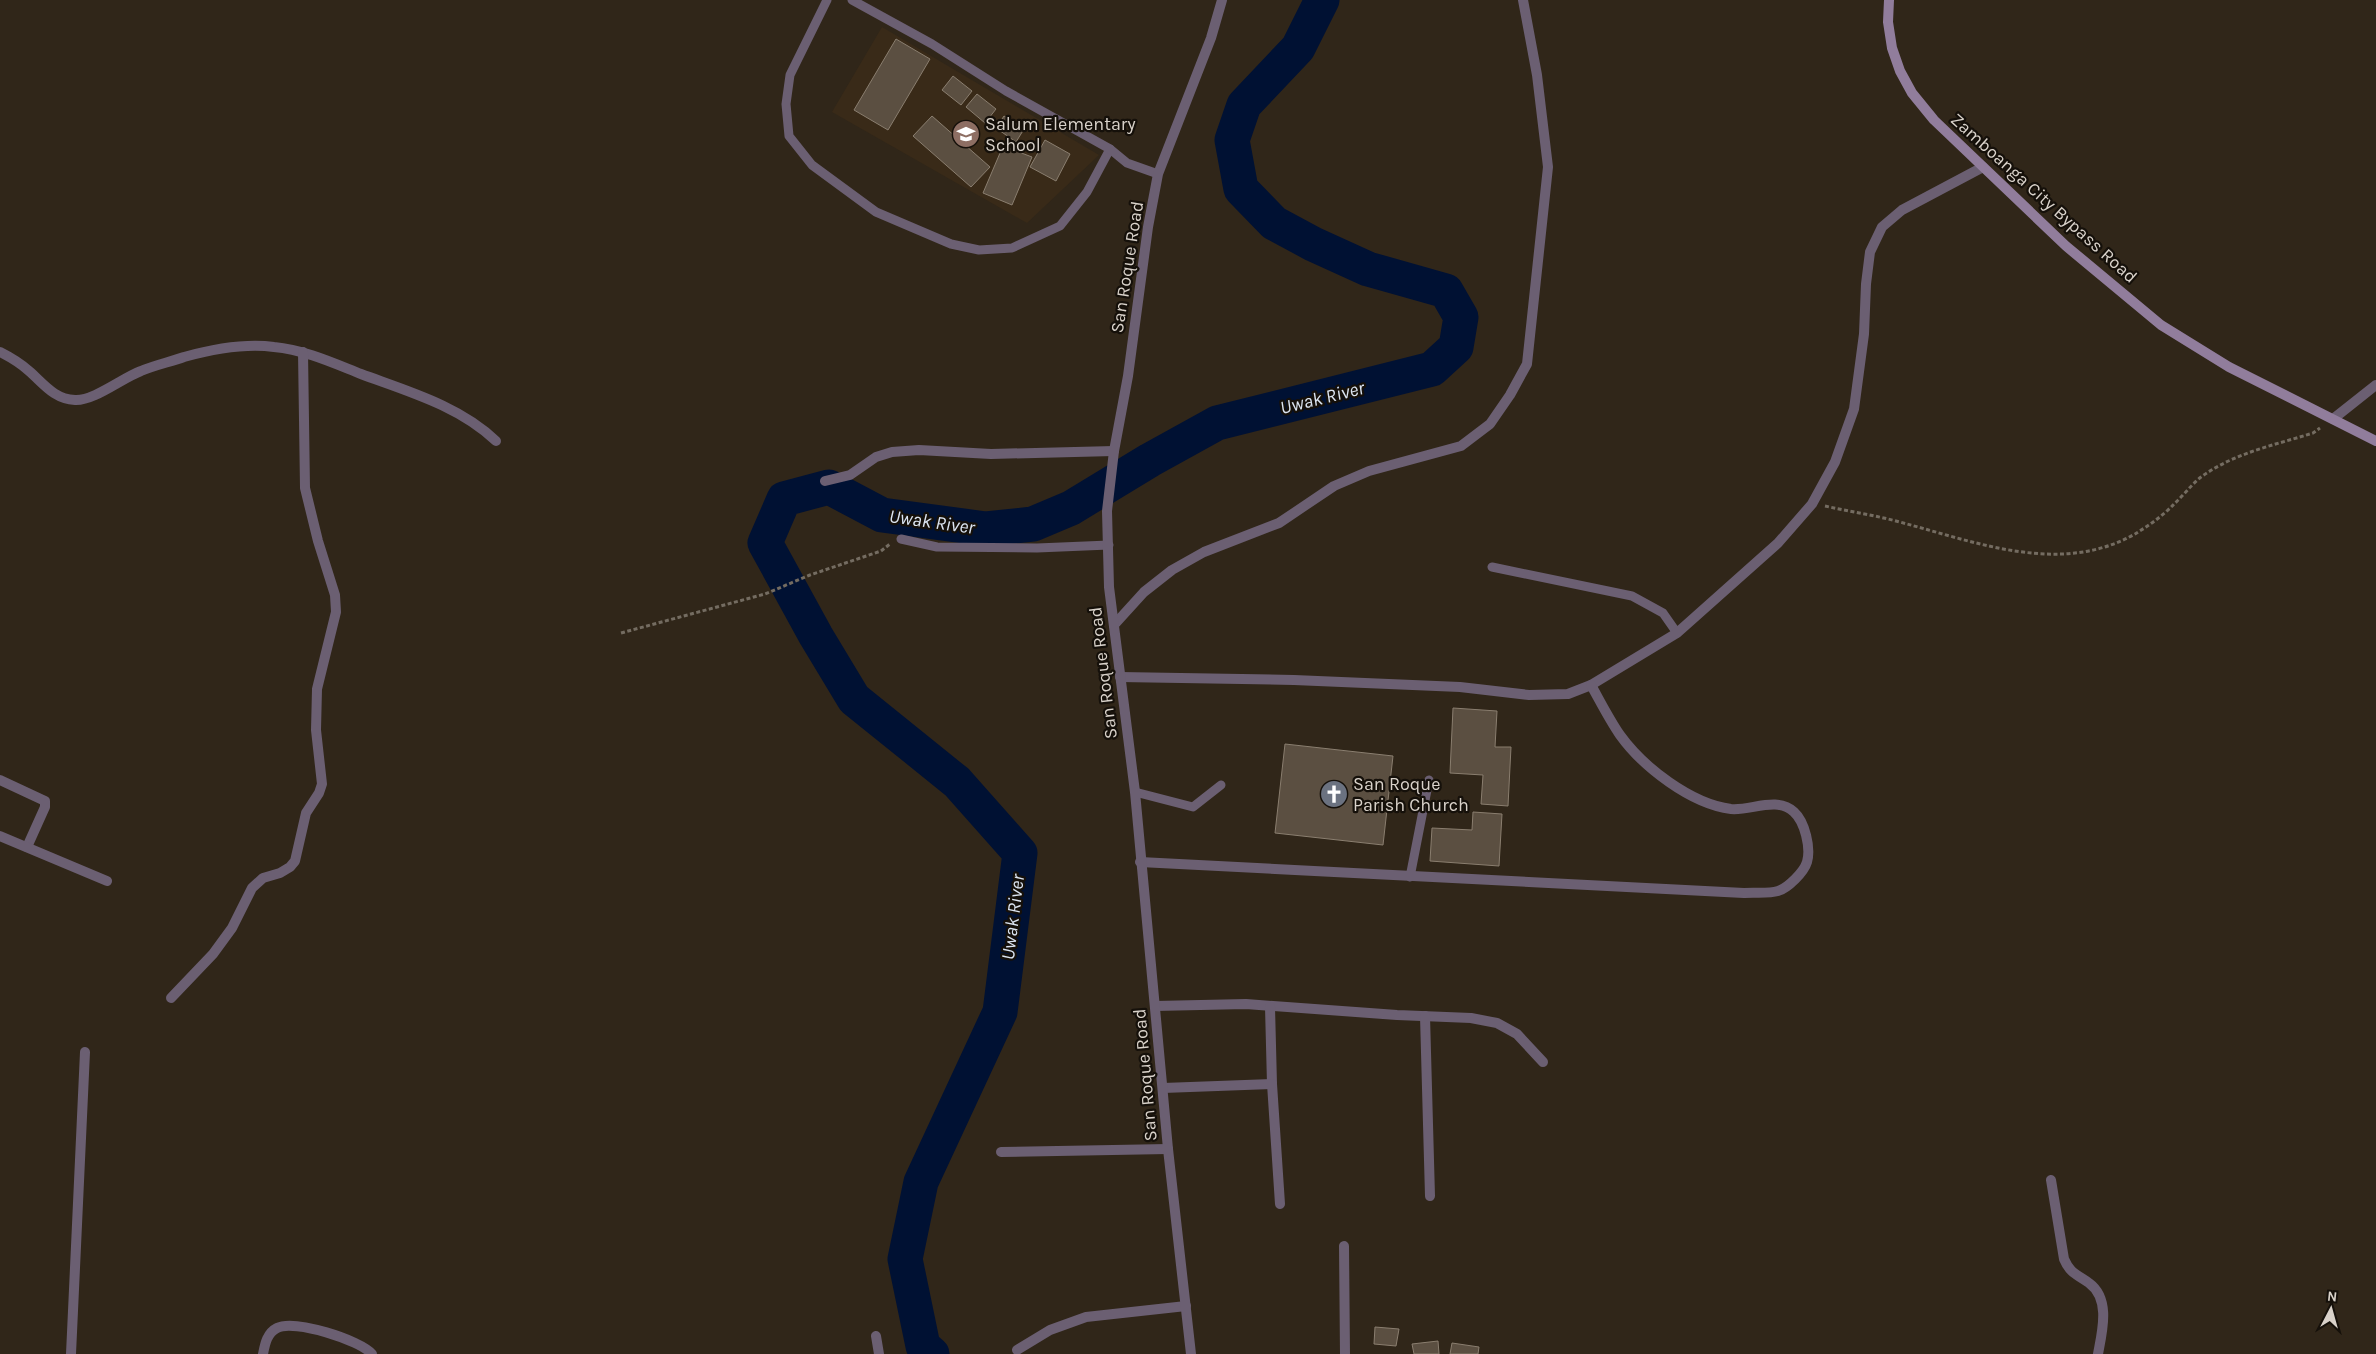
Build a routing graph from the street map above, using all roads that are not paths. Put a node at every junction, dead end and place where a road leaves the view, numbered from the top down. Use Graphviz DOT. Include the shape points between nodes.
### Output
graph roads {
  1 [pos="827,0"];
  2 [pos="852,0"];
  3 [pos="1222,0"];
  4 [pos="1523,0"];
  5 [pos="1889,0"];
  6 [pos="1110,149"];
  7 [pos="1983,167"];
  8 [pos="1158,174"];
  9 [pos="0,352"];
  10 [pos="303,352"];
  11 [pos="2376,385"];
  12 [pos="2333,419"];
  13 [pos="496,441"];
  14 [pos="2376,441"];
  15 [pos="1114,451"];
  16 [pos="825,481"];
  17 [pos="901,539"];
  18 [pos="1109,545"];
  19 [pos="1492,567"];
  20 [pos="1114,625"];
  21 [pos="1677,633"];
  22 [pos="1120,677"];
  23 [pos="1591,685"];
  24 [pos="0,780"];
  25 [pos="1429,780"];
  26 [pos="1221,785"];
  27 [pos="1135,792"];
  28 [pos="0,836"];
  29 [pos="27,847"];
  30 [pos="1140,862"];
  31 [pos="1410,877"];
  32 [pos="107,881"];
  33 [pos="171,998"];
  34 [pos="1155,1006"];
  35 [pos="1270,1007"];
  36 [pos="1425,1016"];
  37 [pos="85,1052"];
  38 [pos="1544,1062"];
  39 [pos="1272,1084"];
  40 [pos="1163,1088"];
  41 [pos="1168,1149"];
  42 [pos="1001,1152"];
  43 [pos="2051,1180"];
  44 [pos="1430,1196"];
  45 [pos="1280,1204"];
  46 [pos="1344,1246"];
  47 [pos="1186,1306"];
  48 [pos="876,1336"];
  49 [pos="1018,1350"];
  50 [pos="71,1354"];
  51 [pos="263,1354"];
  52 [pos="372,1354"];
  53 [pos="879,1354"];
  54 [pos="1191,1354"];
  55 [pos="1345,1354"];
  56 [pos="2098,1354"];
  1 -- 6 [label="lane" via="790,75 786,104 789,136 812,165 876,212 951,244 979,250 1012,248 1060,226 1087,192"];
  2 -- 6 [label="lane"];
  3 -- 8 [label="street, San Roque Road" via="1211,38"];
  4 -- 20 [label="street" via="1537,75 1548,167 1527,364 1510,395 1490,424 1461,446 1369,471 1334,486 1279,523 1204,552 1172,570 1144,592"];
  5 -- 7 [label="main road, Zamboanga City Bypass Road" via="1892,48 1912,93 1934,120"];
  6 -- 8 [label="lane" via="1127,163"];
  7 -- 12 [label="main road, Zamboanga City Bypass Road" via="2066,246 2161,325 2229,367"];
  7 -- 21 [label="street" via="1902,210 1882,227 1870,252 1854,409 1835,462 1812,504 1778,543"];
  8 -- 15 [label="street, San Roque Road"];
  9 -- 10 [label="street" via="29,371 60,398 77,400 91,397 140,371 214,350 274,346"];
  10 -- 13 [label="street" via="462,415"];
  10 -- 33 [label="street" via="305,488 335,595 336,612 317,689 316,730 322,784 306,812 295,861 280,873 263,878 252,888 218,948"];
  11 -- 12 [label="street"];
  12 -- 14 [label="main road, Zamboanga City Bypass Road"];
  15 -- 16 [label="street" via="892,452 876,457 850,475"];
  15 -- 18 [label="street, San Roque Road" via="1107,511"];
  17 -- 18 [label="lane" via="937,547"];
  18 -- 20 [label="street, San Roque Road"];
  19 -- 21 [label="lane" via="1632,596 1663,613"];
  20 -- 22 [label="street, San Roque Road"];
  21 -- 23 [label="street"];
  22 -- 23 [label="street" via="1460,687 1529,695 1568,694"];
  22 -- 27 [label="street, San Roque Road"];
  23 -- 31 [label="street" via="1620,735 1652,768 1680,789 1704,802 1730,809 1773,804 1794,812 1807,841 1807,862 1796,879 1779,891 1744,893"];
  24 -- 29 [label="street" via="45,801"];
  25 -- 31 [label="lane"];
  26 -- 27 [label="lane" via="1193,807"];
  27 -- 30 [label="street, San Roque Road"];
  28 -- 29 [label="street"];
  29 -- 32 [label="street"];
  30 -- 31 [label="street"];
  30 -- 34 [label="street, San Roque Road"];
  34 -- 35 [label="street" via="1246,1004"];
  34 -- 40 [label="street, San Roque Road"];
  35 -- 36 [label="street"];
  35 -- 39 [label="street"];
  36 -- 38 [label="street" via="1497,1023 1517,1034"];
  36 -- 44 [label="street"];
  37 -- 50 [label="street"];
  39 -- 40 [label="street"];
  39 -- 45 [label="street"];
  40 -- 41 [label="street, San Roque Road"];
  41 -- 42 [label="street"];
  41 -- 47 [label="street, San Roque Road"];
  43 -- 56 [label="street" via="2059,1243 2068,1270 2090,1284 2102,1303"];
  46 -- 55 [label="street"];
  47 -- 49 [label="street" via="1086,1316 1050,1330"];
  47 -- 54 [label="street, San Roque Road"];
  48 -- 53 [label="street"];
  51 -- 52 [label="street" via="271,1333 279,1327 297,1326 342,1338 365,1347"];
}
